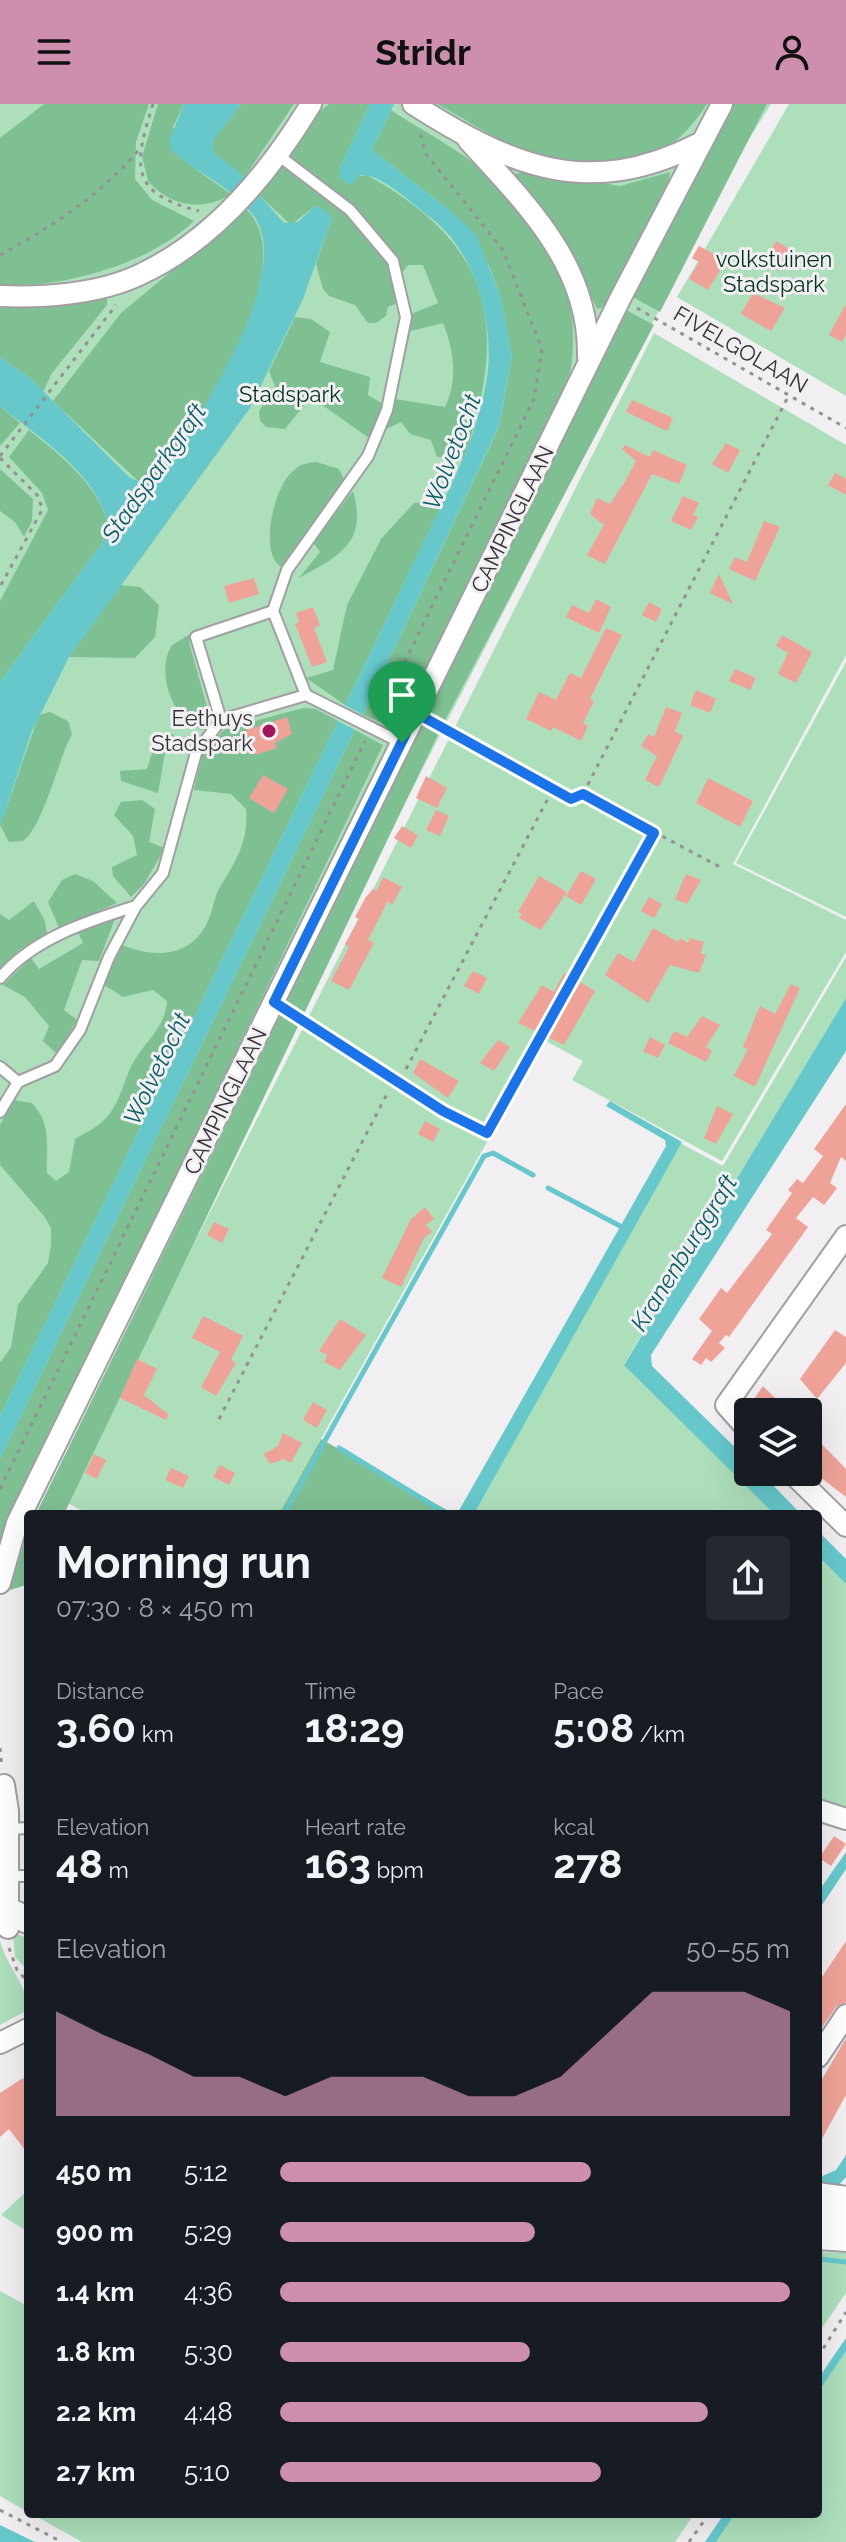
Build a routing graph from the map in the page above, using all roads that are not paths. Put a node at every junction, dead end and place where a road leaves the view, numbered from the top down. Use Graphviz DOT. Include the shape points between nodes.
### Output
graph roads {
  1 [pos="311,104"];
  2 [pos="413,104"];
  3 [pos="722,104"];
  4 [pos="465,137"];
  5 [pos="698,144"];
  6 [pos="278,155"];
  7 [pos="0,296"];
  8 [pos="588,364"];
  9 [pos="273,611"];
  10 [pos="306,695"];
  11 [pos="221,720"];
  12 [pos="402,743"];
  13 [pos="136,906"];
  14 [pos="0,978"];
  15 [pos="274,1002"];
  16 [pos="0,1067"];
  17 [pos="18,1082"];
  18 [pos="0,1112"];
  19 [pos="487,1133"];
  20 [pos="846,1236"];
  21 [pos="734,1414"];
  22 [pos="805,1486"];
  23 [pos="846,1526"];
  24 [pos="0,1583"];
  25 [pos="4,1785"];
  26 [pos="822,1811"];
  27 [pos="846,1819"];
  28 [pos="18,1828"];
  29 [pos="19,1876"];
  30 [pos="12,1921"];
  31 [pos="846,2015"];
  32 [pos="24,2031"];
  33 [pos="0,2043"];
  34 [pos="822,2051"];
  35 [pos="822,2197"];
  36 [pos="846,2200"];
  37 [pos="822,2218"];
  38 [pos="846,2221"];
  39 [pos="822,2239"];
  40 [pos="846,2241"];
  1 -- 6 [label="street"];
  2 -- 4 [label="street, CAMPINGLAAN"];
  3 -- 5 [label="street, CAMPINGLAAN"];
  4 -- 5 [label="street, CAMPINGLAAN" via="542,167 580,174 642,168"];
  4 -- 8 [label="street, CAMPINGLAAN" via="533,212 565,261 583,302"];
  5 -- 8 [label="street, CAMPINGLAAN"];
  6 -- 7 [label="street" via="215,222 138,276 30,298"];
  6 -- 9 [label="lane" via="350,210 393,261 406,317 387,410 368,456 287,570"];
  8 -- 12 [label="street, CAMPINGLAAN"];
  9 -- 10 [label="lane"];
  9 -- 11 [label="lane" via="196,637"];
  10 -- 11 [label="lane"];
  10 -- 12 [label="lane"];
  11 -- 13 [label="lane" via="196,753 163,873"];
  12 -- 15 [label="street, CAMPINGLAAN"];
  13 -- 14 [label="lane" via="67,930 31,950"];
  13 -- 17 [label="lane" via="68,1052 55,1066"];
  15 -- 19 [label="lane"];
  15 -- 24 [label="street, CAMPINGLAAN" via="17,1523"];
  16 -- 17 [label="lane"];
  17 -- 18 [label="lane"];
  20 -- 21 [label="street" via="726,1405"];
  22 -- 23 [label="street"];
  25 -- 28 [label="street"];
  26 -- 27 [label="street"];
  28 -- 29 [label="street"];
  29 -- 30 [label="street"];
  31 -- 34 [label="street"];
  32 -- 33 [label="street"];
  35 -- 36 [label="street"];
  37 -- 38 [label="street"];
  39 -- 40 [label="street"];
}
